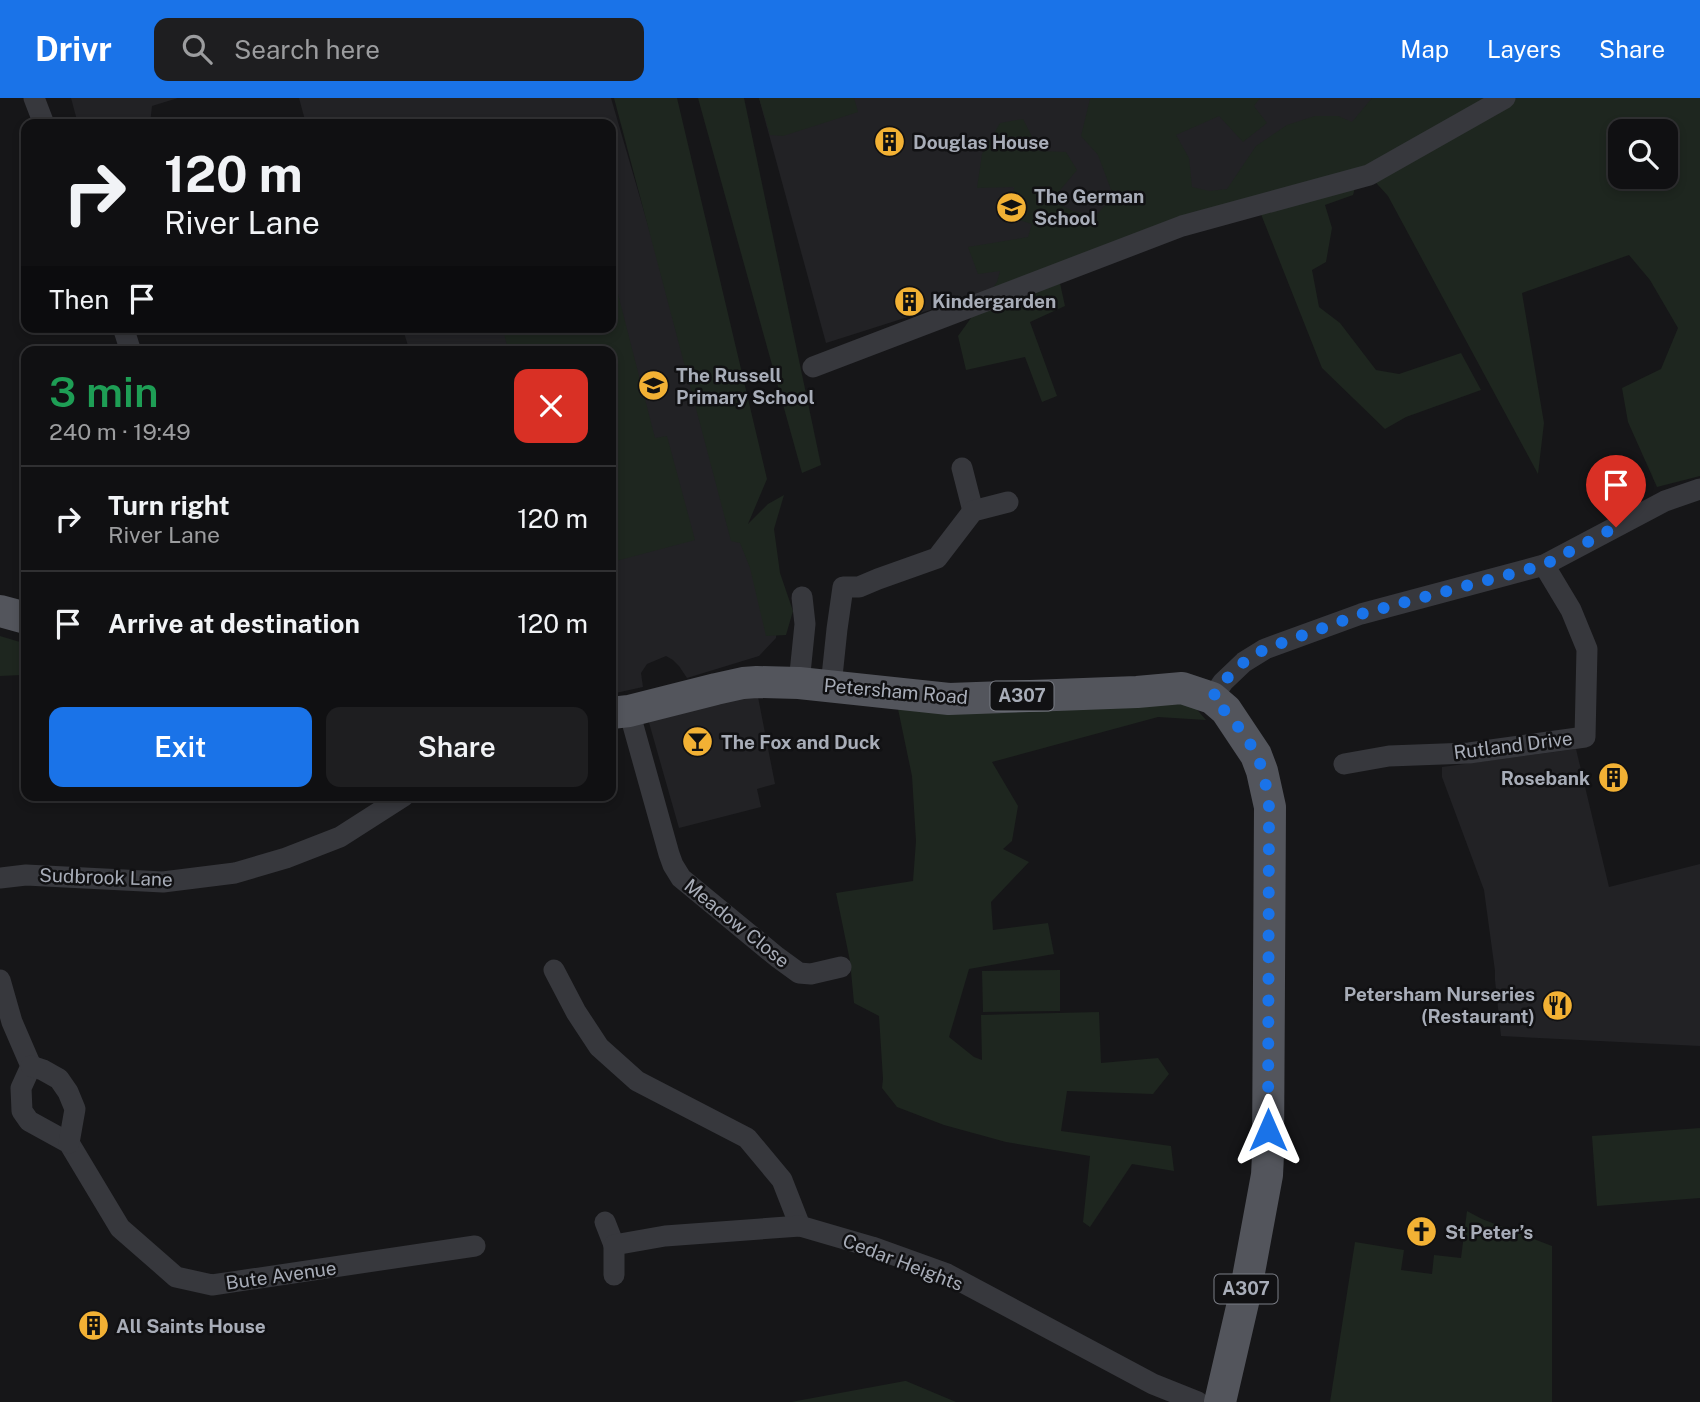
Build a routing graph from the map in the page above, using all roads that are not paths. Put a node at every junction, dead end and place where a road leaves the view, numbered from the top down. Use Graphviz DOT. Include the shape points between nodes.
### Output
graph roads {
  1 [pos="34,98"];
  2 [pos="1505,98"];
  3 [pos="42,119"];
  4 [pos="813,367"];
  5 [pos="962,468"];
  6 [pos="1700,489"];
  7 [pos="1008,502"];
  8 [pos="973,512"];
  9 [pos="1544,565"];
  10 [pos="802,597"];
  11 [pos="0,611"];
  12 [pos="21,617"];
  13 [pos="799,683"];
  14 [pos="831,686"];
  15 [pos="1212,698"];
  16 [pos="620,712"];
  17 [pos="1344,764"];
  18 [pos="396,801"];
  19 [pos="0,878"];
  20 [pos="841,967"];
  21 [pos="554,970"];
  22 [pos="0,980"];
  23 [pos="31,1066"];
  24 [pos="69,1143"];
  25 [pos="605,1222"];
  26 [pos="800,1226"];
  27 [pos="614,1245"];
  28 [pos="475,1246"];
  29 [pos="614,1275"];
  30 [pos="1198,1402"];
  31 [pos="1220,1402"];
  1 -- 3 [label="street"];
  2 -- 4 [label="street" via="1369,175 1182,226"];
  5 -- 8 [label="street"];
  6 -- 9 [label="street" via="1665,501"];
  7 -- 8 [label="street"];
  8 -- 14 [label="street" via="937,558 859,587 843,587"];
  9 -- 15 [label="street" via="1361,614 1265,649 1244,662"];
  9 -- 17 [label="street, Rutland Drive" via="1571,610 1587,649 1585,737"];
  10 -- 13 [label="street" via="805,624"];
  11 -- 12 [label="main road"];
  13 -- 14 [label="main road, Petersham Road / A307"];
  13 -- 16 [label="main road, Petersham Road / A307" via="743,683"];
  14 -- 15 [label="main road, Petersham Road / A307" via="949,699 1182,688"];
  15 -- 31 [label="main road, A307" via="1226,710 1256,755 1267,790 1270,826 1267,1175"];
  16 -- 20 [label="street, Meadow Close" via="681,878 799,973"];
  18 -- 19 [label="street, Sudbrook Lane" via="340,836 235,873 163,882 26,875"];
  21 -- 26 [label="street" via="599,1047 637,1081 747,1138 782,1180"];
  22 -- 23 [label="street"];
  23 -- 24 [label="street" via="58,1079 68,1092 75,1109"];
  23 -- 24 [label="street" via="21,1088 23,1111 29,1121"];
  24 -- 28 [label="street, Bute Avenue" via="120,1228 176,1277 212,1285"];
  25 -- 27 [label="street"];
  26 -- 27 [label="street, Cedar Heights" via="665,1236"];
  26 -- 30 [label="street, Cedar Heights" via="947,1274 1153,1384"];
  27 -- 29 [label="street"];
}
